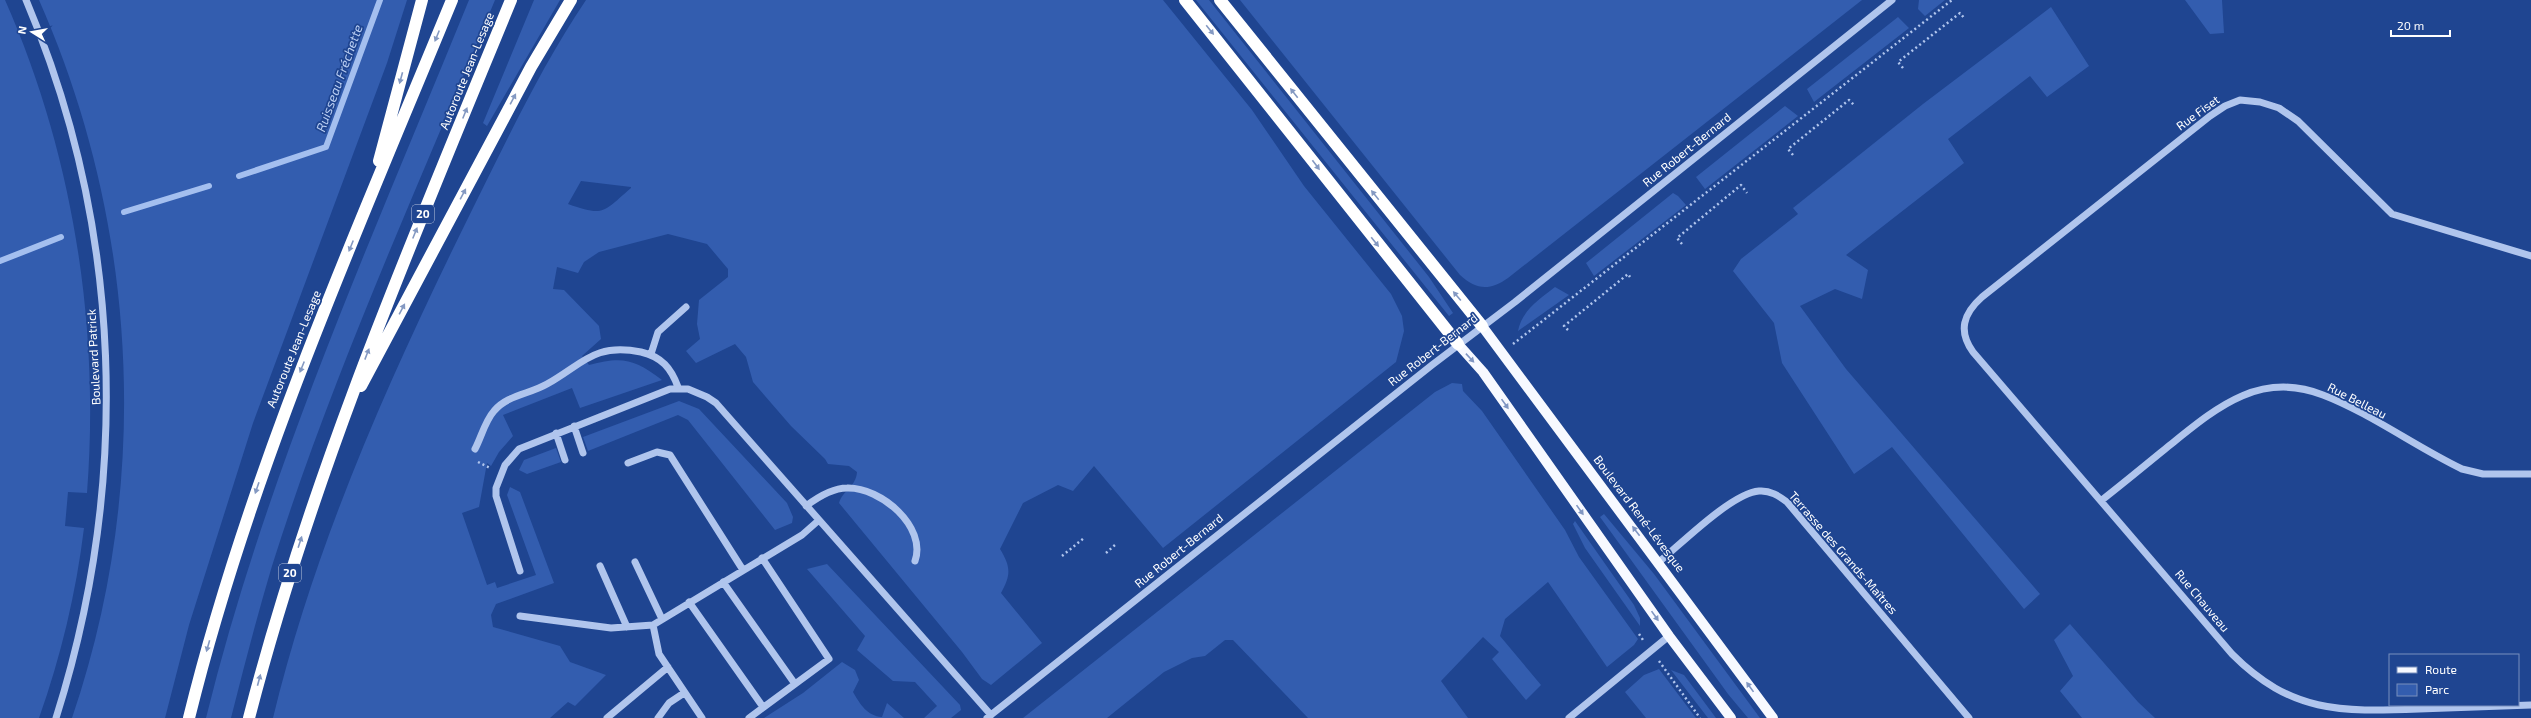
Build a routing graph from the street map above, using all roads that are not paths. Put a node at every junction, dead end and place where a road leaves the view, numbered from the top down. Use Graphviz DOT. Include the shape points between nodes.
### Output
graph roads {
  1 [pos="26,0"];
  2 [pos="422,0"];
  3 [pos="452,0"];
  4 [pos="511,0"];
  5 [pos="571,0"];
  6 [pos="1185,0"];
  7 [pos="1220,0"];
  8 [pos="1892,0"];
  9 [pos="366,210"];
  10 [pos="2531,256"];
  11 [pos="686,307"];
  12 [pos="1965,317"];
  13 [pos="1482,326"];
  14 [pos="1458,344"];
  15 [pos="651,354"];
  16 [pos="678,387"];
  17 [pos="574,426"];
  18 [pos="338,430"];
  19 [pos="556,433"];
  20 [pos="475,449"];
  21 [pos="583,453"];
  22 [pos="565,460"];
  23 [pos="628,463"];
  24 [pos="2531,474"];
  25 [pos="2102,500"];
  26 [pos="806,506"];
  27 [pos="819,520"];
  28 [pos="762,558"];
  29 [pos="915,561"];
  30 [pos="635,562"];
  31 [pos="1659,562"];
  32 [pos="600,566"];
  33 [pos="743,570"];
  34 [pos="520,571"];
  35 [pos="723,582"];
  36 [pos="689,602"];
  37 [pos="520,616"];
  38 [pos="662,619"];
  39 [pos="653,625"];
  40 [pos="627,627"];
  41 [pos="1669,636"];
  42 [pos="668,667"];
  43 [pos="795,684"];
  44 [pos="684,692"];
  45 [pos="2519,705"];
  46 [pos="2531,705"];
  47 [pos="2493,706"];
  48 [pos="763,707"];
  49 [pos="989,716"];
  50 [pos="56,718"];
  51 [pos="189,718"];
  52 [pos="249,718"];
  53 [pos="607,718"];
  54 [pos="658,718"];
  55 [pos="702,718"];
  56 [pos="749,718"];
  57 [pos="1569,718"];
  58 [pos="1730,718"];
  59 [pos="1773,718"];
  60 [pos="1968,718"];
  1 -- 50 [label="street, Boulevard Patrick" via="58,89 85,193 100,282 107,371 105,468 96,553 78,644"];
  2 -- 9 [label="highway, one-way"];
  3 -- 9 [label="highway, Autoroute Jean-Lesage, one-way"];
  18 -- 4 [label="highway, Autoroute Jean-Lesage / 20, one-way"];
  18 -- 5 [label="highway, one-way" via="531,66"];
  6 -- 14 [label="highway, one-way"];
  13 -- 7 [label="highway, one-way"];
  8 -- 13 [label="street, Rue Robert-Bernard"];
  9 -- 51 [label="highway, Autoroute Jean-Lesage, one-way" via="288,401 254,496 222,598"];
  10 -- 12 [label="street, Rue Fiset" via="2392,214 2292,116 2267,104 2240,100 2210,116 1982,297"];
  11 -- 15 [label="street" via="658,332"];
  12 -- 25 [label="street, Rue Chauveau" via="1963,332 1973,352"];
  13 -- 14 [label="street, Rue Robert-Bernard"];
  31 -- 13 [label="main road, Boulevard René-Lévesque, one-way"];
  14 -- 41 [label="main road, one-way" via="1483,372"];
  14 -- 49 [label="street, Rue Robert-Bernard"];
  15 -- 16 [label="street" via="663,361 672,372"];
  15 -- 20 [label="street" via="623,349 604,350 583,360 547,384 502,403 492,412"];
  16 -- 17 [label="street"];
  16 -- 26 [label="street" via="697,392 716,403"];
  17 -- 19 [label="street"];
  17 -- 21 [label="street"];
  52 -- 18 [label="highway, Autoroute Jean-Lesage / 20, one-way" via="285,589"];
  19 -- 22 [label="street"];
  19 -- 34 [label="street" via="519,449 501,473 496,488 496,496"];
  23 -- 33 [label="street" via="657,452 670,455"];
  24 -- 25 [label="street, Rue Belleau" via="2483,474 2462,469 2333,399 2309,391 2279,388 2250,392 2220,406"];
  25 -- 47 [label="street, Rue Chauveau" via="2232,654 2251,673 2288,694 2342,710"];
  26 -- 27 [label="street"];
  26 -- 29 [label="street" via="838,488 849,487 877,496 896,509 914,533 918,551"];
  27 -- 28 [label="street" via="802,535"];
  27 -- 49 [label="street"];
  28 -- 33 [label="street"];
  28 -- 43 [label="street" via="829,659"];
  30 -- 38 [label="street"];
  59 -- 31 [label="main road, Boulevard René-Lévesque, one-way"];
  31 -- 60 [label="street, Terrasse des Grands-Maîtres" via="1736,500 1760,490 1777,495 1787,502"];
  32 -- 40 [label="street"];
  33 -- 35 [label="street"];
  35 -- 36 [label="street"];
  35 -- 43 [label="street"];
  36 -- 38 [label="street"];
  36 -- 48 [label="street"];
  37 -- 40 [label="street" via="611,628"];
  38 -- 39 [label="street"];
  39 -- 40 [label="street"];
  39 -- 42 [label="street" via="660,654"];
  41 -- 57 [label="street"];
  41 -- 58 [label="main road"];
  42 -- 44 [label="street"];
  42 -- 53 [label="street"];
  43 -- 48 [label="street"];
  44 -- 54 [label="street" via="669,703"];
  44 -- 55 [label="street"];
  45 -- 46 [label="street, Rue Chauveau"];
  48 -- 56 [label="street"];
}
